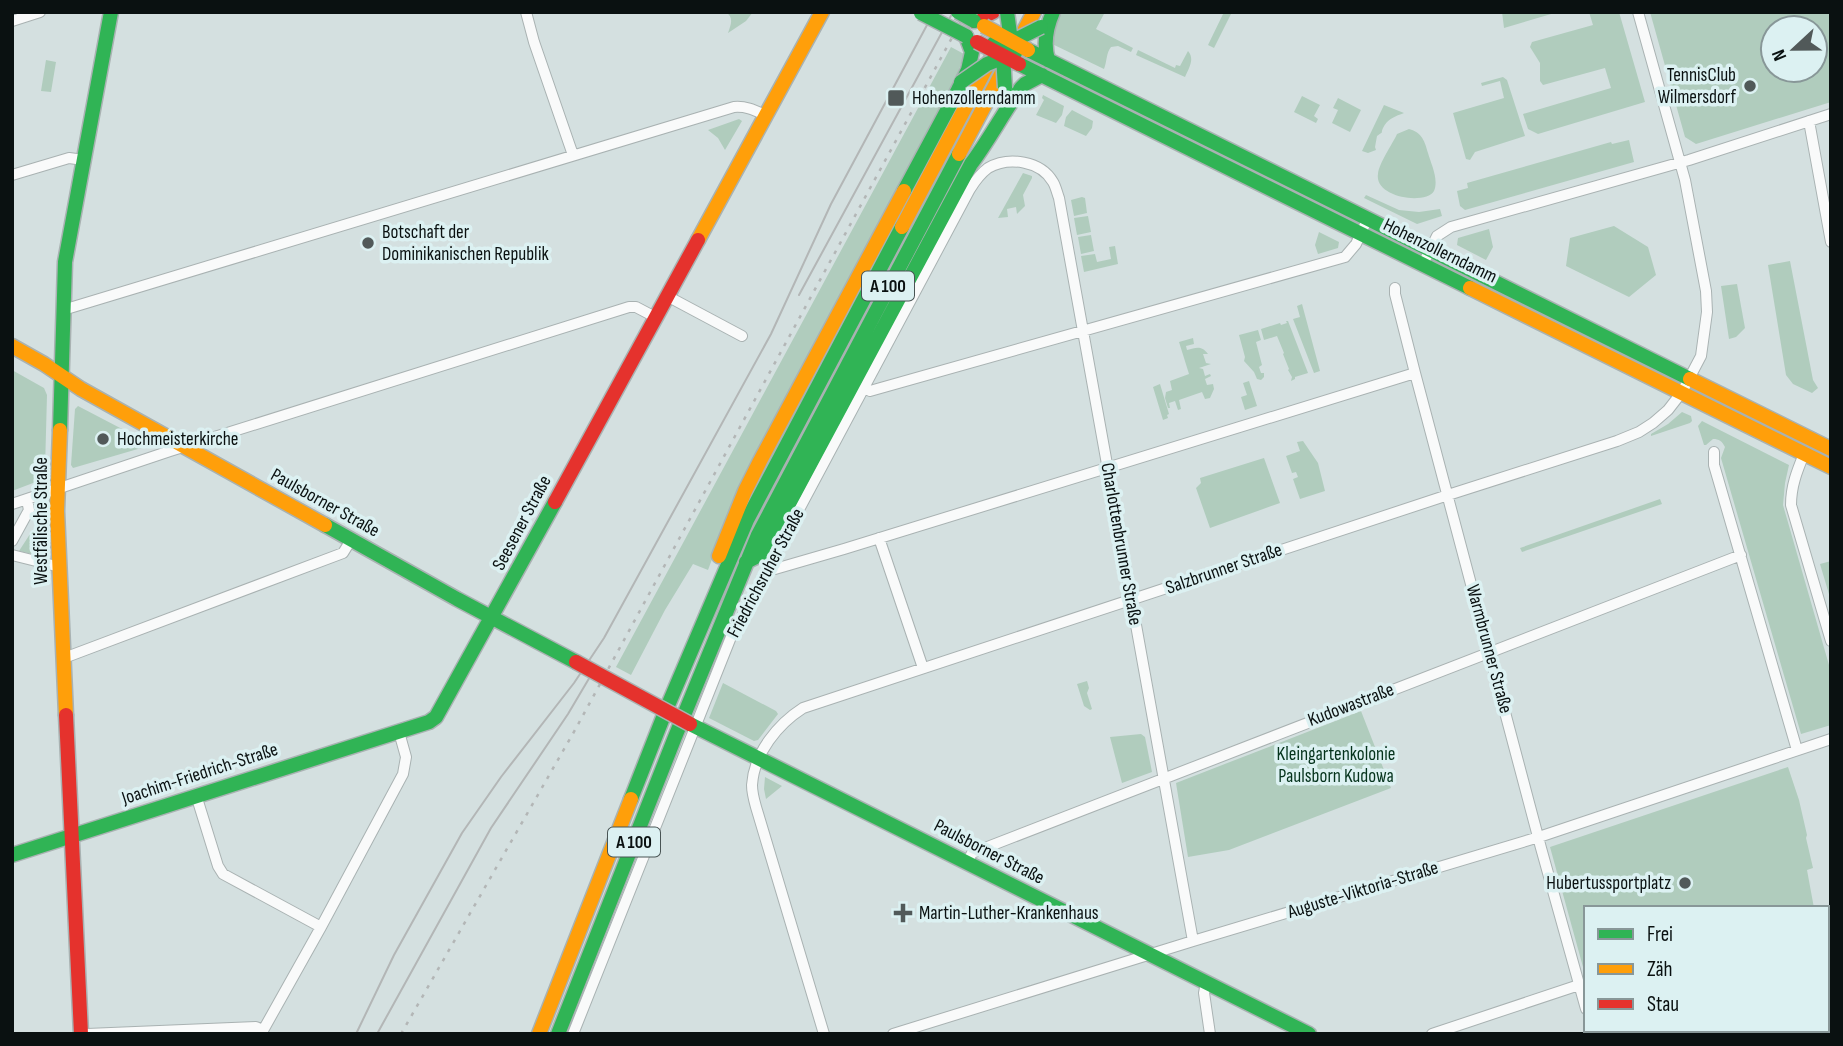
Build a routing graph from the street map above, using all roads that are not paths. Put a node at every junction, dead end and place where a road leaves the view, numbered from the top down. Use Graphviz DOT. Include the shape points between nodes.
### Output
graph roads {
  1 [pos="40,12"];
  2 [pos="111,12"];
  3 [pos="526,12"];
  4 [pos="822,12"];
  5 [pos="958,12"];
  6 [pos="993,12"];
  7 [pos="1007,12"];
  8 [pos="1017,12"];
  9 [pos="1034,12"];
  10 [pos="1638,12"];
  11 [pos="921,13"];
  12 [pos="1048,19"];
  13 [pos="12,21"];
  14 [pos="979,23"];
  15 [pos="972,39"];
  16 [pos="994,43"];
  17 [pos="1015,53"];
  18 [pos="1048,60"];
  19 [pos="1042,75"];
  20 [pos="961,82"];
  21 [pos="1831,114"];
  22 [pos="765,115"];
  23 [pos="1001,116"];
  24 [pos="1809,121"];
  25 [pos="573,155"];
  26 [pos="84,160"];
  27 [pos="1681,161"];
  28 [pos="1025,162"];
  29 [pos="12,175"];
  30 [pos="1367,219"];
  31 [pos="1361,234"];
  32 [pos="1831,242"];
  33 [pos="1426,257"];
  34 [pos="1395,288"];
  35 [pos="667,296"];
  36 [pos="63,310"];
  37 [pos="655,317"];
  38 [pos="1083,331"];
  39 [pos="742,336"];
  40 [pos="12,346"];
  41 [pos="12,355"];
  42 [pos="1415,373"];
  43 [pos="62,377"];
  44 [pos="1690,379"];
  45 [pos="864,388"];
  46 [pos="1682,392"];
  47 [pos="185,446"];
  48 [pos="1831,449"];
  49 [pos="1714,452"];
  50 [pos="1804,453"];
  51 [pos="1108,467"];
  52 [pos="1831,467"];
  53 [pos="58,489"];
  54 [pos="1448,495"];
  55 [pos="27,500"];
  56 [pos="12,504"];
  57 [pos="879,538"];
  58 [pos="351,540"];
  59 [pos="12,541"];
  60 [pos="12,555"];
  61 [pos="1741,555"];
  62 [pos="746,562"];
  63 [pos="769,566"];
  64 [pos="60,567"];
  65 [pos="713,597"];
  66 [pos="1132,600"];
  67 [pos="492,617"];
  68 [pos="1831,642"];
  69 [pos="1490,652"];
  70 [pos="64,658"];
  71 [pos="923,668"];
  72 [pos="692,725"];
  73 [pos="399,732"];
  74 [pos="1831,739"];
  75 [pos="1797,750"];
  76 [pos="759,758"];
  77 [pos="1163,778"];
  78 [pos="196,795"];
  79 [pos="72,835"];
  80 [pos="1539,837"];
  81 [pos="12,855"];
  82 [pos="967,863"];
  83 [pos="321,927"];
  84 [pos="1193,941"];
  85 [pos="1151,954"];
  86 [pos="1206,983"];
  87 [pos="1579,985"];
  88 [pos="1584,1002"];
  89 [pos="262,1032"];
  90 [pos="81,1034"];
  91 [pos="88,1034"];
  92 [pos="539,1034"];
  93 [pos="558,1034"];
  94 [pos="573,1034"];
  95 [pos="824,1034"];
  96 [pos="893,1034"];
  97 [pos="1210,1034"];
  98 [pos="1308,1034"];
  99 [pos="1432,1034"];
  1 -- 13 [label="street"];
  2 -- 26 [label="main road, Westfälische Straße"];
  3 -- 25 [label="street"];
  4 -- 22 [label="main road, Seesener Straße"];
  5 -- 14 [label="main road, Hohenzollerndamm, bridge"];
  6 -- 14 [label="main road"];
  7 -- 17 [label="main road, bridge"];
  8 -- 65 [label="main road, A 100" via="783,450"];
  9 -- 62 [label="main road, A 100" via="802,447"];
  10 -- 27 [label="street, Salzbrunner Straße"];
  11 -- 15 [label="main road, Hohenzollerndamm, bridge"];
  12 -- 17 [label="main road, bridge" via="1024,37"];
  12 -- 18 [label="main road"];
  14 -- 16 [label="main road, bridge"];
  14 -- 17 [label="main road, Hohenzollerndamm, bridge"];
  15 -- 16 [label="main road, bridge"];
  15 -- 17 [label="main road, Hohenzollerndamm, bridge"];
  15 -- 20 [label="main road" via="970,61"];
  16 -- 17 [label="main road, bridge"];
  17 -- 18 [label="main road, Hohenzollerndamm"];
  17 -- 19 [label="main road, Hohenzollerndamm"];
  17 -- 20 [label="main road, bridge"];
  17 -- 23 [label="main road, bridge"];
  18 -- 30 [label="main road, Hohenzollerndamm"];
  19 -- 23 [label="main road" via="1025,84"];
  19 -- 31 [label="main road, Hohenzollerndamm"];
  20 -- 65 [label="main road" via="745,491 712,577"];
  21 -- 24 [label="street"];
  22 -- 25 [label="street" via="752,108 734,107"];
  22 -- 35 [label="main road, Seesener Straße"];
  23 -- 62 [label="main road" via="762,554"];
  24 -- 27 [label="street"];
  24 -- 32 [label="street"];
  25 -- 36 [label="street"];
  26 -- 29 [label="street" via="69,158"];
  26 -- 36 [label="main road, Westfälische Straße" via="65,262"];
  27 -- 33 [label="street" via="1455,226 1441,232"];
  27 -- 44 [label="street, Salzbrunner Straße" via="1707,312 1701,356"];
  28 -- 38 [label="street, Charlottenbrunner Straße" via="1042,171 1056,190"];
  28 -- 45 [label="street, Friedrichsruher Straße" via="1000,163 975,181"];
  30 -- 31 [label="street"];
  30 -- 33 [label="main road, Hohenzollerndamm"];
  31 -- 33 [label="main road, Hohenzollerndamm"];
  31 -- 38 [label="street" via="1345,257"];
  33 -- 44 [label="main road, Hohenzollerndamm"];
  33 -- 46 [label="main road, Hohenzollerndamm"];
  34 -- 42 [label="street, Warmbrunner Straße"];
  35 -- 37 [label="main road, Seesener Straße"];
  35 -- 39 [label="street"];
  36 -- 43 [label="main road, Westfälische Straße"];
  37 -- 47 [label="street" via="629,307"];
  37 -- 67 [label="main road, Seesener Straße"];
  38 -- 45 [label="street" via="870,391"];
  38 -- 51 [label="street, Charlottenbrunner Straße"];
  40 -- 43 [label="main road, Paulsborner Straße"];
  41 -- 43 [label="main road, Paulsborner Straße"];
  42 -- 51 [label="street"];
  42 -- 54 [label="street, Warmbrunner Straße"];
  43 -- 47 [label="main road, Paulsborner Straße"];
  43 -- 53 [label="main road, Westfälische Straße"];
  44 -- 46 [label="street, Salzbrunner Straße"];
  44 -- 48 [label="main road, Hohenzollerndamm"];
  45 -- 63 [label="street, Friedrichsruher Straße"];
  46 -- 50 [label="main road, Hohenzollerndamm"];
  46 -- 54 [label="street, Salzbrunner Straße" via="1653,424 1639,432"];
  47 -- 53 [label="street"];
  47 -- 58 [label="main road, Paulsborner Straße"];
  49 -- 61 [label="street"];
  50 -- 52 [label="main road, Hohenzollerndamm"];
  50 -- 68 [label="street" via="1793,480 1791,505"];
  51 -- 57 [label="street"];
  51 -- 66 [label="street, Charlottenbrunner Straße"];
  53 -- 55 [label="street"];
  53 -- 64 [label="main road, Westfälische Straße"];
  54 -- 66 [label="street, Salzbrunner Straße"];
  54 -- 69 [label="street, Warmbrunner Straße"];
  55 -- 56 [label="street"];
  55 -- 59 [label="street" via="29,510"];
  57 -- 63 [label="street" via="775,569"];
  57 -- 71 [label="street"];
  58 -- 67 [label="main road, Paulsborner Straße"];
  58 -- 70 [label="street" via="343,553"];
  60 -- 64 [label="street"];
  61 -- 69 [label="street, Kudowastraße"];
  61 -- 75 [label="street"];
  62 -- 93 [label="main road, A 100"];
  63 -- 72 [label="street, Friedrichsruher Straße"];
  64 -- 70 [label="main road, Westfälische Straße"];
  65 -- 92 [label="main road, A 100"];
  66 -- 71 [label="street, Salzbrunner Straße"];
  66 -- 77 [label="street, Charlottenbrunner Straße"];
  67 -- 72 [label="main road, Paulsborner Straße, bridge"];
  67 -- 73 [label="main road, Seesener Straße" via="437,716"];
  69 -- 77 [label="street, Kudowastraße"];
  69 -- 80 [label="street, Warmbrunner Straße"];
  70 -- 79 [label="main road, Westfälische Straße"];
  71 -- 76 [label="street, Salzbrunner Straße" via="803,708 779,728"];
  72 -- 76 [label="main road, Paulsborner Straße"];
  72 -- 94 [label="street, Friedrichsruher Straße"];
  73 -- 78 [label="main road, Joachim-Friedrich-Straße"];
  73 -- 83 [label="street" via="406,757 403,774"];
  74 -- 75 [label="street, Auguste-Viktoria-Straße"];
  75 -- 80 [label="street, Auguste-Viktoria-Straße"];
  76 -- 82 [label="main road, Paulsborner Straße"];
  76 -- 95 [label="street" via="752,785 756,807"];
  77 -- 82 [label="street, Kudowastraße" via="972,853"];
  77 -- 84 [label="street, Charlottenbrunner Straße"];
  78 -- 79 [label="main road, Joachim-Friedrich-Straße"];
  78 -- 83 [label="street" via="223,874"];
  79 -- 81 [label="main road, Joachim-Friedrich-Straße"];
  79 -- 90 [label="main road, Westfälische Straße"];
  80 -- 84 [label="street, Auguste-Viktoria-Straße"];
  80 -- 87 [label="street, Warmbrunner Straße"];
  82 -- 85 [label="main road, Paulsborner Straße"];
  83 -- 89 [label="street"];
  84 -- 85 [label="street, Auguste-Viktoria-Straße"];
  85 -- 86 [label="main road, Paulsborner Straße"];
  85 -- 96 [label="street, Auguste-Viktoria-Straße"];
  86 -- 97 [label="street" via="1203,993"];
  86 -- 98 [label="main road, Paulsborner Straße"];
  87 -- 88 [label="street, Warmbrunner Straße"];
  87 -- 99 [label="street"];
  89 -- 91 [label="street" via="256,1027"];
}
